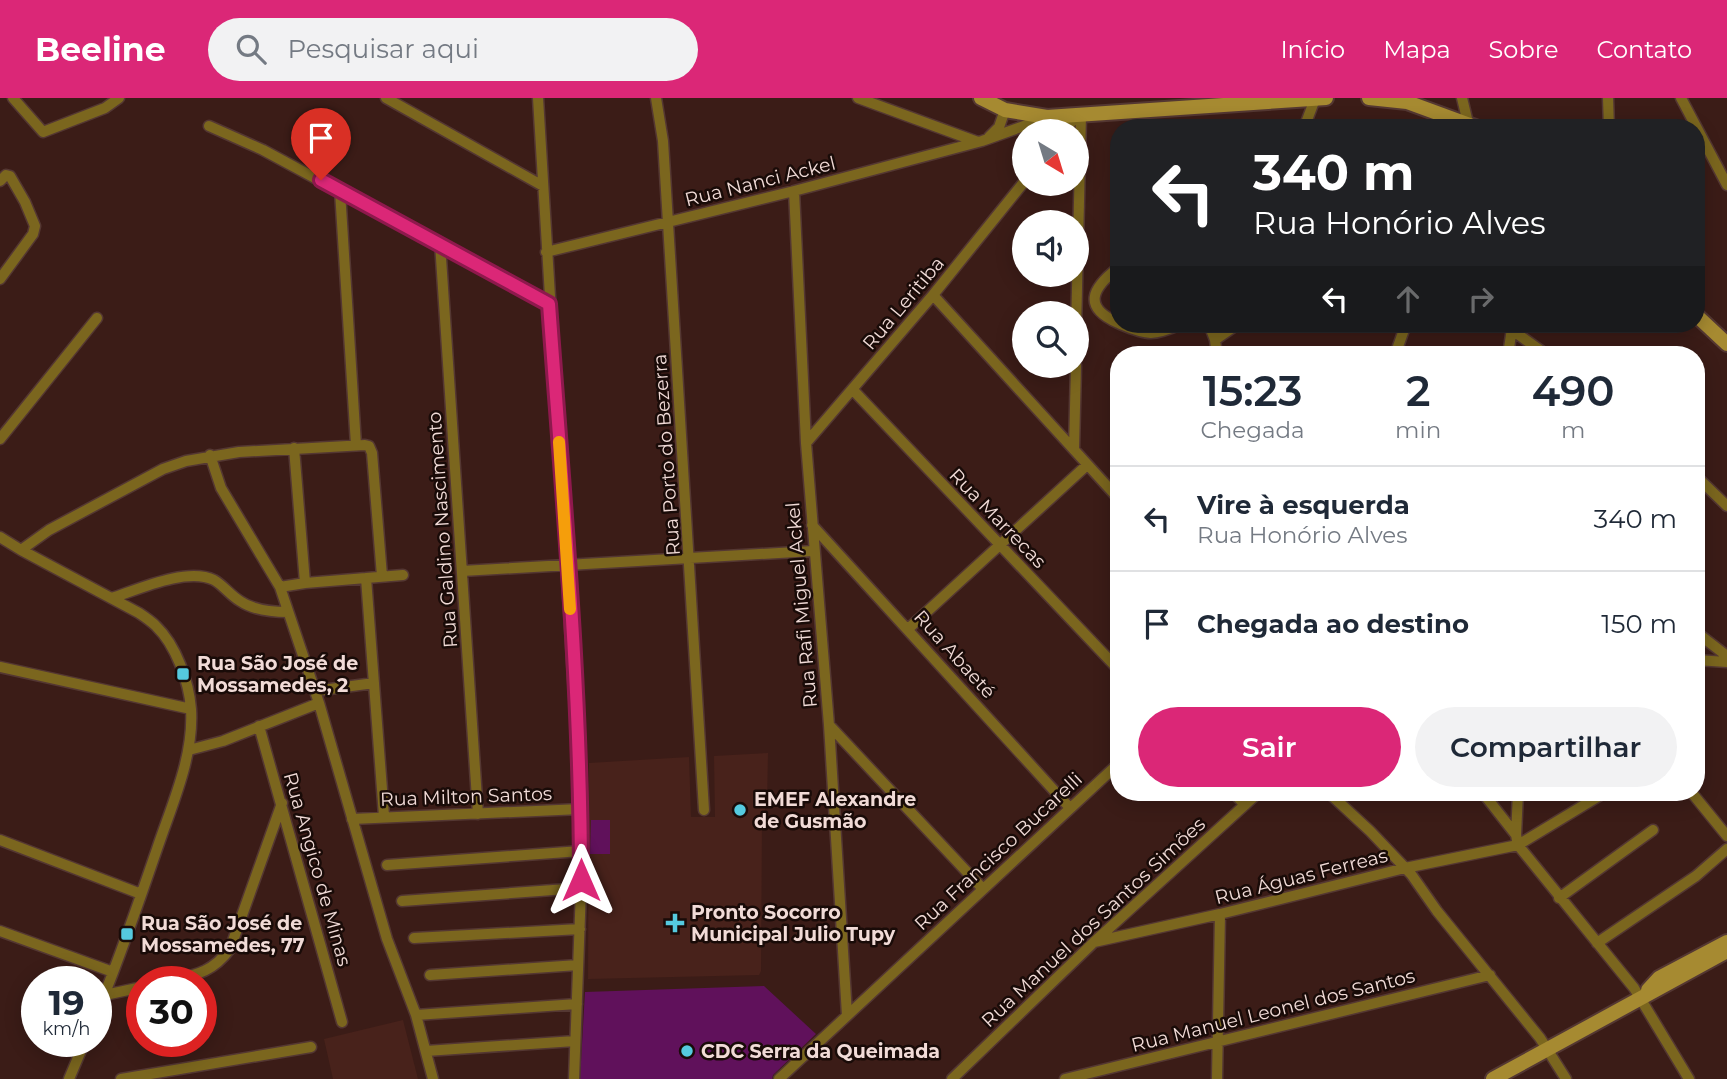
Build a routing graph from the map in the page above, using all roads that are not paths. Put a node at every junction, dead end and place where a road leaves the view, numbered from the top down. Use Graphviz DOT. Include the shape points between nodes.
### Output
graph roads {
  1 [pos="13,98"];
  2 [pos="386,98"];
  3 [pos="538,98"];
  4 [pos="656,98"];
  5 [pos="858,98"];
  6 [pos="981,98"];
  7 [pos="1326,98"];
  8 [pos="1369,98"];
  9 [pos="1462,98"];
  10 [pos="1619,98"];
  11 [pos="1681,98"];
  12 [pos="1315,99"];
  13 [pos="1608,100"];
  14 [pos="115,101"];
  15 [pos="1005,110"];
  16 [pos="1079,115"];
  17 [pos="1046,117"];
  18 [pos="1075,119"];
  19 [pos="1307,119"];
  20 [pos="1453,119"];
  21 [pos="1470,119"];
  22 [pos="1609,119"];
  23 [pos="1692,119"];
  24 [pos="209,125"];
  25 [pos="980,142"];
  26 [pos="1705,143"];
  27 [pos="3,178"];
  28 [pos="1727,185"];
  29 [pos="543,186"];
  30 [pos="340,191"];
  31 [pos="794,191"];
  32 [pos="1013,196"];
  33 [pos="668,223"];
  34 [pos="440,243"];
  35 [pos="546,251"];
  36 [pos="1110,275"];
  37 [pos="0,279"];
  38 [pos="933,295"];
  39 [pos="1076,301"];
  40 [pos="549,304"];
  41 [pos="97,318"];
  42 [pos="1110,319"];
  43 [pos="1705,323"];
  44 [pos="1212,333"];
  45 [pos="1225,333"];
  46 [pos="1520,333"];
  47 [pos="1215,340"];
  48 [pos="1727,344"];
  49 [pos="1216,346"];
  50 [pos="1536,346"];
  51 [pos="1076,378"];
  52 [pos="853,390"];
  53 [pos="0,439"];
  54 [pos="806,443"];
  55 [pos="356,445"];
  56 [pos="294,448"];
  57 [pos="1074,449"];
  58 [pos="210,455"];
  59 [pos="1087,465"];
  60 [pos="1705,485"];
  61 [pos="1110,489"];
  62 [pos="1727,506"];
  63 [pos="813,525"];
  64 [pos="0,537"];
  65 [pos="999,545"];
  66 [pos="21,550"];
  67 [pos="813,551"];
  68 [pos="690,557"];
  69 [pos="568,564"];
  70 [pos="463,571"];
  71 [pos="382,576"];
  72 [pos="403,576"];
  73 [pos="366,578"];
  74 [pos="305,583"];
  75 [pos="280,587"];
  76 [pos="112,598"];
  77 [pos="288,612"];
  78 [pos="908,629"];
  79 [pos="1705,639"];
  80 [pos="1727,656"];
  81 [pos="1110,661"];
  82 [pos="1705,661"];
  83 [pos="1727,662"];
  84 [pos="0,667"];
  85 [pos="374,683"];
  86 [pos="315,691"];
  87 [pos="319,703"];
  88 [pos="191,709"];
  89 [pos="829,725"];
  90 [pos="259,726"];
  91 [pos="189,750"];
  92 [pos="1110,771"];
  93 [pos="1241,801"];
  94 [pos="1249,801"];
  95 [pos="1338,801"];
  96 [pos="1489,801"];
  97 [pos="1518,801"];
  98 [pos="1589,801"];
  99 [pos="1699,801"];
  100 [pos="282,803"];
  101 [pos="1245,805"];
  102 [pos="1070,808"];
  103 [pos="580,809"];
  104 [pos="704,810"];
  105 [pos="478,814"];
  106 [pos="384,816"];
  107 [pos="352,819"];
  108 [pos="1653,830"];
  109 [pos="1727,836"];
  110 [pos="0,840"];
  111 [pos="1517,840"];
  112 [pos="1727,849"];
  113 [pos="581,851"];
  114 [pos="387,865"];
  115 [pos="1405,869"];
  116 [pos="581,888"];
  117 [pos="983,889"];
  118 [pos="141,894"];
  119 [pos="1559,898"];
  120 [pos="402,901"];
  121 [pos="1220,914"];
  122 [pos="580,929"];
  123 [pos="0,931"];
  124 [pos="414,938"];
  125 [pos="1094,942"];
  126 [pos="1727,942"];
  127 [pos="1597,943"];
  128 [pos="1727,951"];
  129 [pos="578,965"];
  130 [pos="214,966"];
  131 [pos="113,972"];
  132 [pos="112,975"];
  133 [pos="430,975"];
  134 [pos="1490,975"];
  135 [pos="1640,998"];
  136 [pos="577,1004"];
  137 [pos="847,1014"];
  138 [pos="416,1015"];
  139 [pos="342,1022"];
  140 [pos="575,1041"];
  141 [pos="1218,1042"];
  142 [pos="311,1047"];
  143 [pos="1548,1050"];
  144 [pos="426,1051"];
  145 [pos="78,1057"];
  146 [pos="570,1078"];
  147 [pos="69,1079"];
  148 [pos="121,1079"];
  149 [pos="433,1079"];
  150 [pos="779,1079"];
  151 [pos="952,1079"];
  152 [pos="1065,1079"];
  153 [pos="1217,1079"];
  154 [pos="1493,1079"];
  155 [pos="1566,1079"];
  156 [pos="1689,1079"];
  1 -- 14 [label="street" via="43,132"];
  2 -- 29 [label="street"];
  3 -- 29 [label="street"];
  4 -- 33 [label="street, Rua Porto do Bezerra"];
  5 -- 25 [label="street"];
  6 -- 15 [label="main road"];
  7 -- 12 [label="main road"];
  8 -- 20 [label="main road" via="1407,102"];
  9 -- 21 [label="street"];
  10 -- 13 [label="street"];
  11 -- 23 [label="street"];
  12 -- 16 [label="main road"];
  12 -- 19 [label="street"];
  13 -- 22 [label="street"];
  15 -- 17 [label="main road"];
  15 -- 25 [label="street" via="999,127"];
  16 -- 17 [label="main road"];
  16 -- 18 [label="street"];
  16 -- 39 [label="street"];
  17 -- 25 [label="street, Rua Nanci Ackel"];
  24 -- 30 [label="street"];
  25 -- 31 [label="street, Rua Nanci Ackel"];
  26 -- 28 [label="street"];
  27 -- 37 [label="street" via="12,179 35,226"];
  29 -- 35 [label="street"];
  30 -- 34 [label="street"];
  30 -- 55 [label="street"];
  31 -- 33 [label="street, Rua Nanci Ackel"];
  31 -- 54 [label="street, Rua Rafi Miguel Ackel"];
  32 -- 38 [label="street, Rua Leritiba"];
  33 -- 35 [label="street, Rua Nanci Ackel"];
  33 -- 68 [label="street, Rua Porto do Bezerra"];
  34 -- 40 [label="street"];
  34 -- 70 [label="street, Rua Galdino Nascimento"];
  35 -- 40 [label="street"];
  36 -- 42 [label="street" via="1097,287 1094,300"];
  38 -- 52 [label="street, Rua Leritiba"];
  38 -- 57 [label="street"];
  40 -- 69 [label="street"];
  41 -- 53 [label="street"];
  43 -- 48 [label="main road"];
  44 -- 47 [label="street"];
  45 -- 47 [label="street"];
  46 -- 50 [label="street"];
  47 -- 49 [label="street"];
  51 -- 57 [label="street"];
  52 -- 54 [label="street, Rua Leritiba"];
  52 -- 65 [label="street, Rua Marrecas"];
  54 -- 63 [label="street, Rua Rafi Miguel Ackel"];
  55 -- 56 [label="street"];
  55 -- 71 [label="street" via="369,446 372,453"];
  56 -- 58 [label="street"];
  56 -- 74 [label="street"];
  57 -- 59 [label="street"];
  58 -- 66 [label="street" via="163,469"];
  58 -- 75 [label="street" via="221,488"];
  59 -- 61 [label="street"];
  59 -- 65 [label="street"];
  60 -- 62 [label="street"];
  63 -- 67 [label="street, Rua Rafi Miguel Ackel"];
  63 -- 78 [label="street, Rua Abaeté"];
  64 -- 66 [label="street"];
  65 -- 78 [label="street"];
  65 -- 81 [label="street, Rua Marrecas"];
  66 -- 76 [label="street"];
  67 -- 68 [label="street"];
  67 -- 89 [label="street, Rua Rafi Miguel Ackel"];
  68 -- 69 [label="street"];
  68 -- 104 [label="street, Rua Porto do Bezerra"];
  69 -- 70 [label="street"];
  69 -- 103 [label="street"];
  70 -- 105 [label="street, Rua Galdino Nascimento"];
  71 -- 72 [label="street"];
  71 -- 73 [label="street"];
  73 -- 74 [label="street"];
  73 -- 85 [label="street"];
  74 -- 75 [label="street"];
  75 -- 77 [label="street"];
  76 -- 77 [label="street" via="199,576 214,580 247,604"];
  76 -- 88 [label="street" via="157,626 183,674"];
  77 -- 86 [label="street"];
  78 -- 102 [label="street, Rua Abaeté"];
  79 -- 80 [label="street"];
  82 -- 83 [label="street"];
  84 -- 88 [label="street"];
  85 -- 86 [label="street"];
  85 -- 106 [label="street"];
  86 -- 87 [label="street"];
  87 -- 90 [label="street"];
  87 -- 107 [label="street"];
  88 -- 91 [label="street"];
  89 -- 117 [label="street"];
  89 -- 137 [label="street, Rua Rafi Miguel Ackel"];
  90 -- 91 [label="street"];
  90 -- 100 [label="street, Rua Angico de Minas"];
  91 -- 118 [label="street"];
  92 -- 102 [label="street, Rua Francisco Bucarelli"];
  93 -- 101 [label="street"];
  94 -- 101 [label="street, Rua Manuel dos Santos Simões"];
  95 -- 115 [label="street"];
  96 -- 111 [label="street"];
  97 -- 111 [label="street"];
  98 -- 111 [label="street, Rua Águas Ferreas"];
  99 -- 109 [label="street"];
  100 -- 130 [label="street" via="230,949"];
  100 -- 139 [label="street, Rua Angico de Minas"];
  101 -- 125 [label="street, Rua Manuel dos Santos Simões"];
  102 -- 117 [label="street, Rua Francisco Bucarelli"];
  103 -- 105 [label="street, Rua Milton Santos"];
  103 -- 113 [label="street"];
  105 -- 106 [label="street, Rua Milton Santos"];
  106 -- 107 [label="street, Rua Milton Santos"];
  107 -- 138 [label="street" via="387,939"];
  108 -- 119 [label="street"];
  110 -- 118 [label="street"];
  111 -- 115 [label="street, Rua Águas Ferreas"];
  111 -- 119 [label="street"];
  112 -- 127 [label="street" via="1696,876"];
  113 -- 114 [label="street"];
  113 -- 116 [label="street"];
  115 -- 121 [label="street, Rua Águas Ferreas"];
  115 -- 134 [label="street"];
  116 -- 120 [label="street"];
  116 -- 122 [label="street"];
  117 -- 137 [label="street, Rua Francisco Bucarelli"];
  118 -- 131 [label="street"];
  119 -- 127 [label="street"];
  121 -- 125 [label="street, Rua Águas Ferreas"];
  121 -- 141 [label="street"];
  122 -- 124 [label="street"];
  122 -- 129 [label="street"];
  123 -- 131 [label="street"];
  125 -- 151 [label="street, Rua Manuel dos Santos Simões"];
  126 -- 135 [label="main road" via="1659,978"];
  127 -- 135 [label="street"];
  128 -- 135 [label="main road"];
  129 -- 133 [label="street"];
  129 -- 136 [label="street"];
  131 -- 132 [label="street"];
  134 -- 141 [label="street, Rua Manuel Leonel dos Santos"];
  134 -- 143 [label="street"];
  135 -- 143 [label="main road"];
  135 -- 156 [label="street"];
  136 -- 138 [label="street"];
  136 -- 140 [label="street"];
  137 -- 150 [label="street, Rua Francisco Bucarelli"];
  138 -- 144 [label="street"];
  140 -- 144 [label="street"];
  140 -- 146 [label="street"];
  141 -- 152 [label="street, Rua Manuel Leonel dos Santos"];
  141 -- 153 [label="street"];
  142 -- 148 [label="street"];
  143 -- 154 [label="main road"];
  143 -- 155 [label="street"];
  144 -- 149 [label="street"];
  145 -- 147 [label="street"];
}
